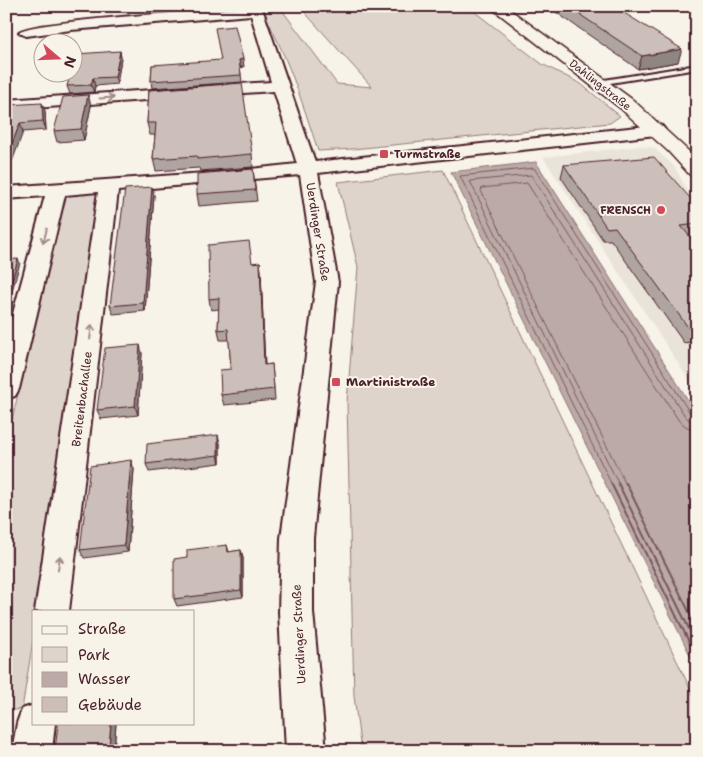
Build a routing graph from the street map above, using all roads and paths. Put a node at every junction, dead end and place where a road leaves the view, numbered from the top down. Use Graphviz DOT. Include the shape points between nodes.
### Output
graph roads {
  1 [pos="496,6"];
  2 [pos="26,32"];
  3 [pos="697,67"];
  4 [pos="598,83"];
  5 [pos="281,86"];
  6 [pos="6,105"];
  7 [pos="656,130"];
  8 [pos="308,168"];
  9 [pos="697,171"];
  10 [pos="109,186"];
  11 [pos="57,189"];
  12 [pos="6,193"];
  13 [pos="6,389"];
  14 [pos="52,610"];
  15 [pos="36,724"];
  16 [pos="32,751"];
  17 [pos="306,751"];
  1 -- 4 [label="street, Dahlingstraße"];
  2 -- 5 [label="street, Uerdinger Straße" via="256,11"];
  3 -- 4 [label="lane"];
  4 -- 7 [label="street, Dahlingstraße"];
  6 -- 5 [label="street, one-way"];
  5 -- 8 [label="street, Uerdinger Straße"];
  7 -- 8 [label="street"];
  7 -- 9 [label="street, Dahlingstraße"];
  8 -- 10 [label="street"];
  8 -- 17 [label="street, Uerdinger Straße" via="327,282 297,538 296,612"];
  10 -- 11 [label="street"];
  14 -- 10 [label="street, Breitenbachallee, one-way"];
  11 -- 12 [label="street"];
  11 -- 13 [label="street, one-way"];
  15 -- 16 [label="street"];
}
